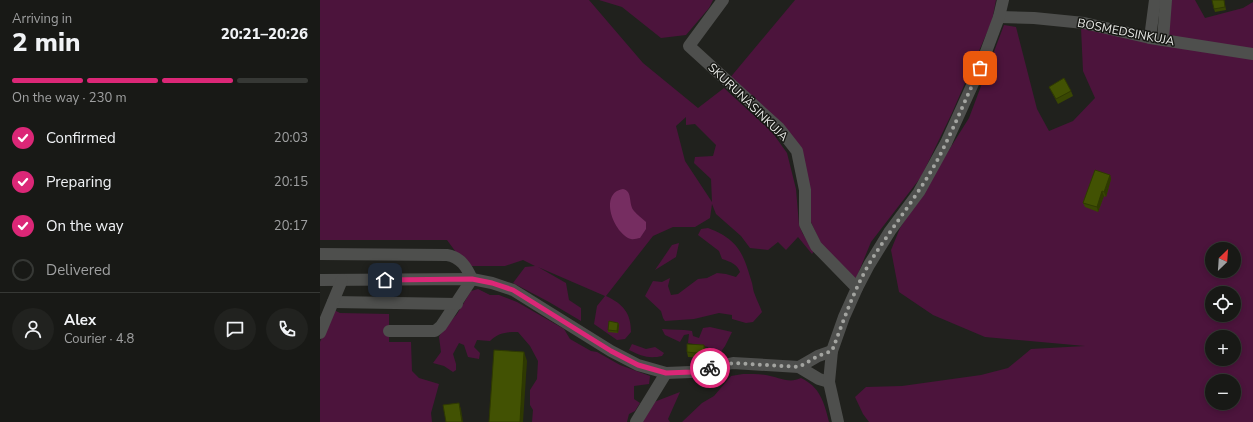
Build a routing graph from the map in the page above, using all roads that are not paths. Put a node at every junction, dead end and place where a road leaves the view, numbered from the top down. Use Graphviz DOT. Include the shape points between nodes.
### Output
graph roads {
  1 [pos="723,0"];
  2 [pos="1002,0"];
  3 [pos="1155,0"];
  4 [pos="1166,0"];
  5 [pos="999,17"];
  6 [pos="1150,38"];
  7 [pos="1163,40"];
  8 [pos="1253,54"];
  9 [pos="320,254"];
  10 [pos="472,279"];
  11 [pos="320,280"];
  12 [pos="342,280"];
  13 [pos="857,288"];
  14 [pos="332,302"];
  15 [pos="457,304"];
  16 [pos="389,331"];
  17 [pos="320,333"];
  18 [pos="832,351"];
  19 [pos="799,367"];
  20 [pos="666,373"];
  21 [pos="829,382"];
  22 [pos="636,422"];
  23 [pos="838,422"];
  1 -- 13 [label="street, SKURUNÄSINKUJA" via="689,46 779,128 797,151 804,190 805,224 816,246"];
  2 -- 5 [label="street"];
  3 -- 6 [label="street"];
  4 -- 7 [label="street"];
  5 -- 6 [label="street, BOSMEDSINKUJA" via="1084,23"];
  5 -- 13 [label="street" via="980,68 938,160 869,265"];
  6 -- 7 [label="street, BOSMEDSINKUJA"];
  7 -- 8 [label="street, BOSMEDSINKUJA"];
  9 -- 10 [label="street" via="447,254 454,256 466,266"];
  10 -- 12 [label="street"];
  10 -- 15 [label="street"];
  10 -- 20 [label="street" via="513,290 611,351 638,365"];
  11 -- 12 [label="street"];
  12 -- 14 [label="street"];
  13 -- 18 [label="street"];
  14 -- 15 [label="street"];
  14 -- 17 [label="street"];
  15 -- 16 [label="street" via="435,331"];
  18 -- 19 [label="street"];
  18 -- 21 [label="street"];
  19 -- 20 [label="street" via="733,363 692,372"];
  19 -- 21 [label="street"];
  20 -- 22 [label="street"];
  21 -- 23 [label="street"];
}
